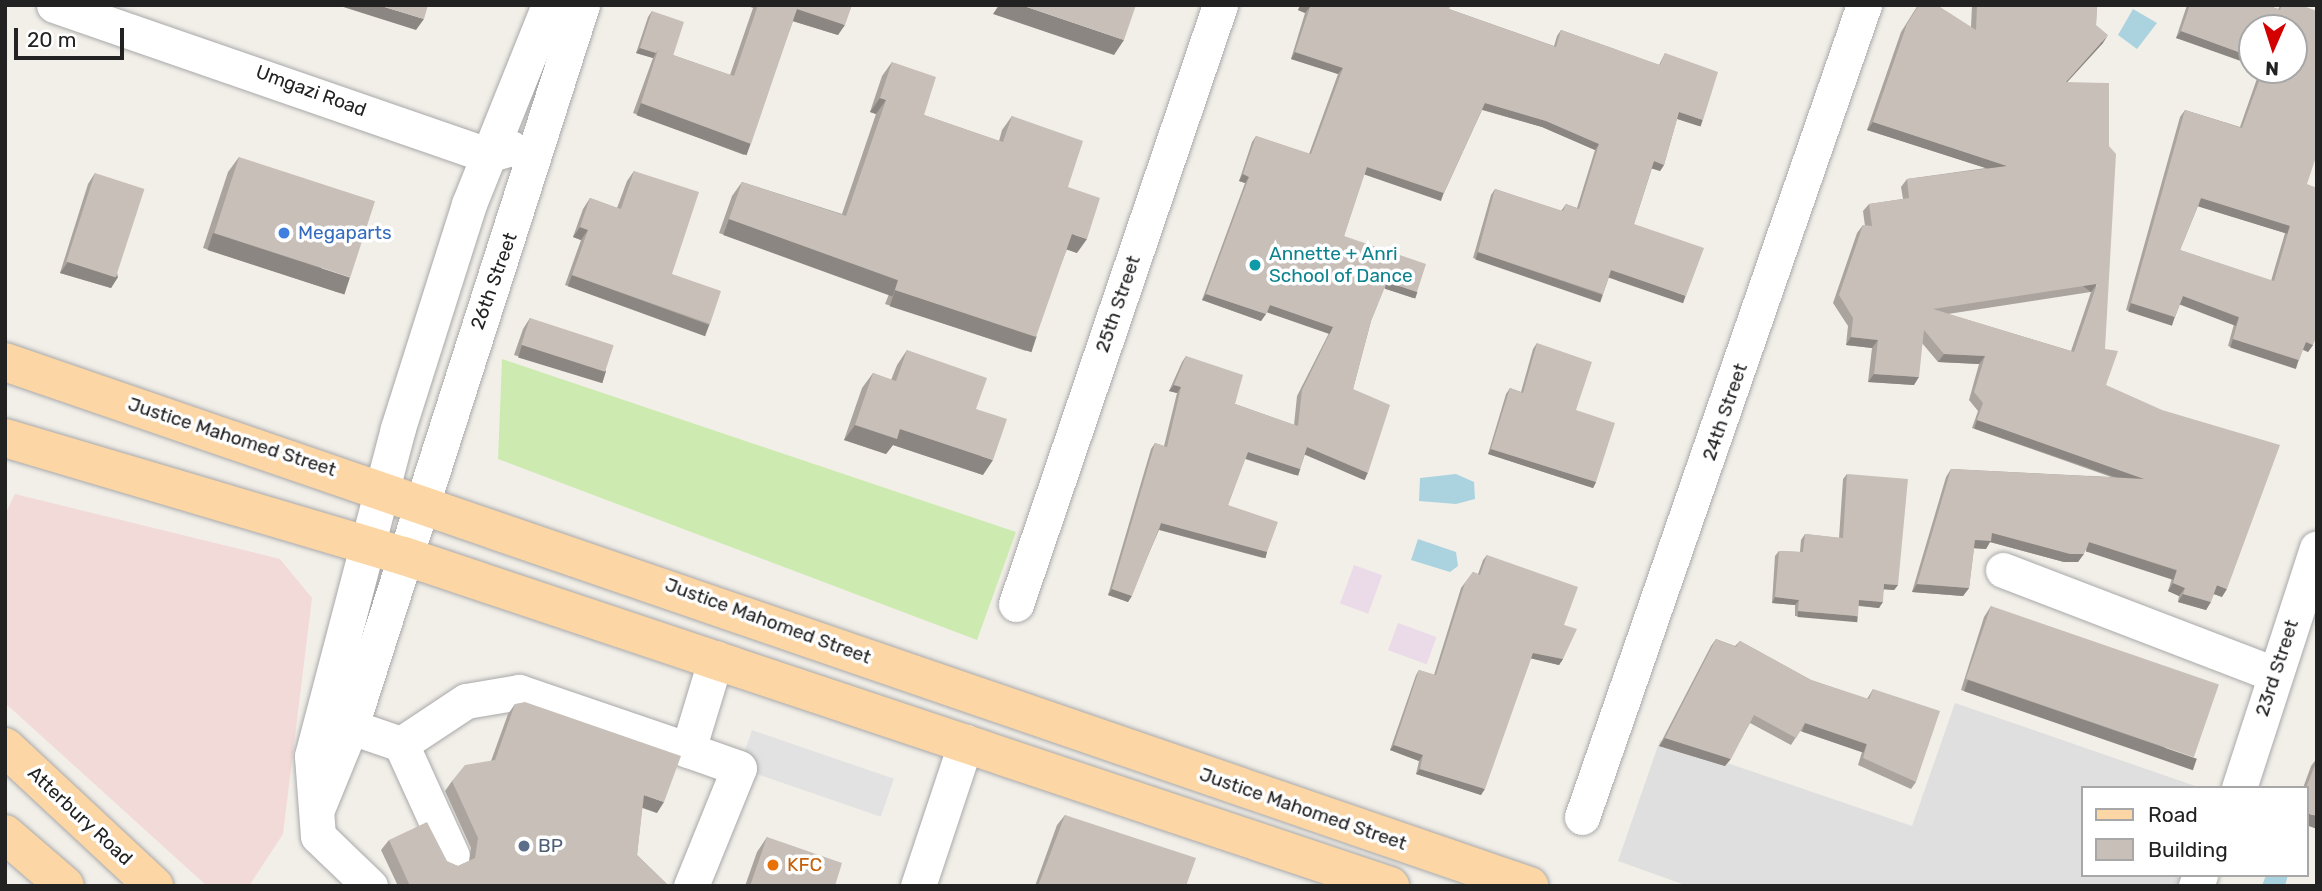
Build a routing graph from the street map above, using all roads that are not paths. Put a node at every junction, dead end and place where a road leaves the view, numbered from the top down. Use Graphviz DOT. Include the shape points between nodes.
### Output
graph roads {
  1 [pos="54,5"];
  2 [pos="549,5"];
  3 [pos="582,5"];
  4 [pos="1220,5"];
  5 [pos="1864,5"];
  6 [pos="545,127"];
  7 [pos="487,155"];
  8 [pos="515,222"];
  9 [pos="5,362"];
  10 [pos="5,439"];
  11 [pos="65,451"];
  12 [pos="5,466"];
  13 [pos="381,487"];
  14 [pos="421,500"];
  15 [pos="364,543"];
  16 [pos="2317,548"];
  17 [pos="404,556"];
  18 [pos="2003,570"];
  19 [pos="1016,604"];
  20 [pos="716,658"];
  21 [pos="2274,674"];
  22 [pos="336,721"];
  23 [pos="967,742"];
  24 [pos="401,744"];
  25 [pos="5,747"];
  26 [pos="688,750"];
  27 [pos="2240,786"];
  28 [pos="1582,817"];
  29 [pos="5,834"];
  30 [pos="452,856"];
  31 [pos="65,886"];
  32 [pos="154,886"];
  33 [pos="370,886"];
  34 [pos="691,886"];
  35 [pos="918,886"];
  36 [pos="1390,886"];
  37 [pos="1529,886"];
  1 -- 7 [label="street, Umgazi Road"];
  2 -- 7 [label="street"];
  3 -- 6 [label="street, 26th Street"];
  4 -- 19 [label="street, 25th Street"];
  5 -- 28 [label="street, 24th Street"];
  6 -- 7 [label="street"];
  6 -- 8 [label="street, 26th Street"];
  7 -- 8 [label="street"];
  7 -- 13 [label="street"];
  8 -- 14 [label="street, 26th Street"];
  9 -- 13 [label="main road, Justice Mahomed Street"];
  10 -- 11 [label="main road"];
  11 -- 12 [label="main road"];
  11 -- 15 [label="main road"];
  13 -- 14 [label="main road, Justice Mahomed Street"];
  13 -- 15 [label="street"];
  14 -- 17 [label="street, 26th Street"];
  14 -- 37 [label="main road, Justice Mahomed Street"];
  15 -- 17 [label="main road"];
  15 -- 22 [label="street"];
  16 -- 21 [label="street, 23rd Street"];
  17 -- 20 [label="main road"];
  17 -- 22 [label="street, 26th Street"];
  18 -- 21 [label="street"];
  20 -- 23 [label="main road"];
  20 -- 26 [label="street"];
  21 -- 27 [label="street, 23rd Street"];
  22 -- 24 [label="street"];
  22 -- 33 [label="street" via="312,756 313,814 318,836"];
  23 -- 35 [label="street"];
  23 -- 36 [label="main road"];
  24 -- 26 [label="street" via="466,701 519,692"];
  24 -- 30 [label="street"];
  25 -- 32 [label="main road, Atterbury Road"];
  26 -- 34 [label="street" via="739,768"];
  29 -- 31 [label="main road"];
}
